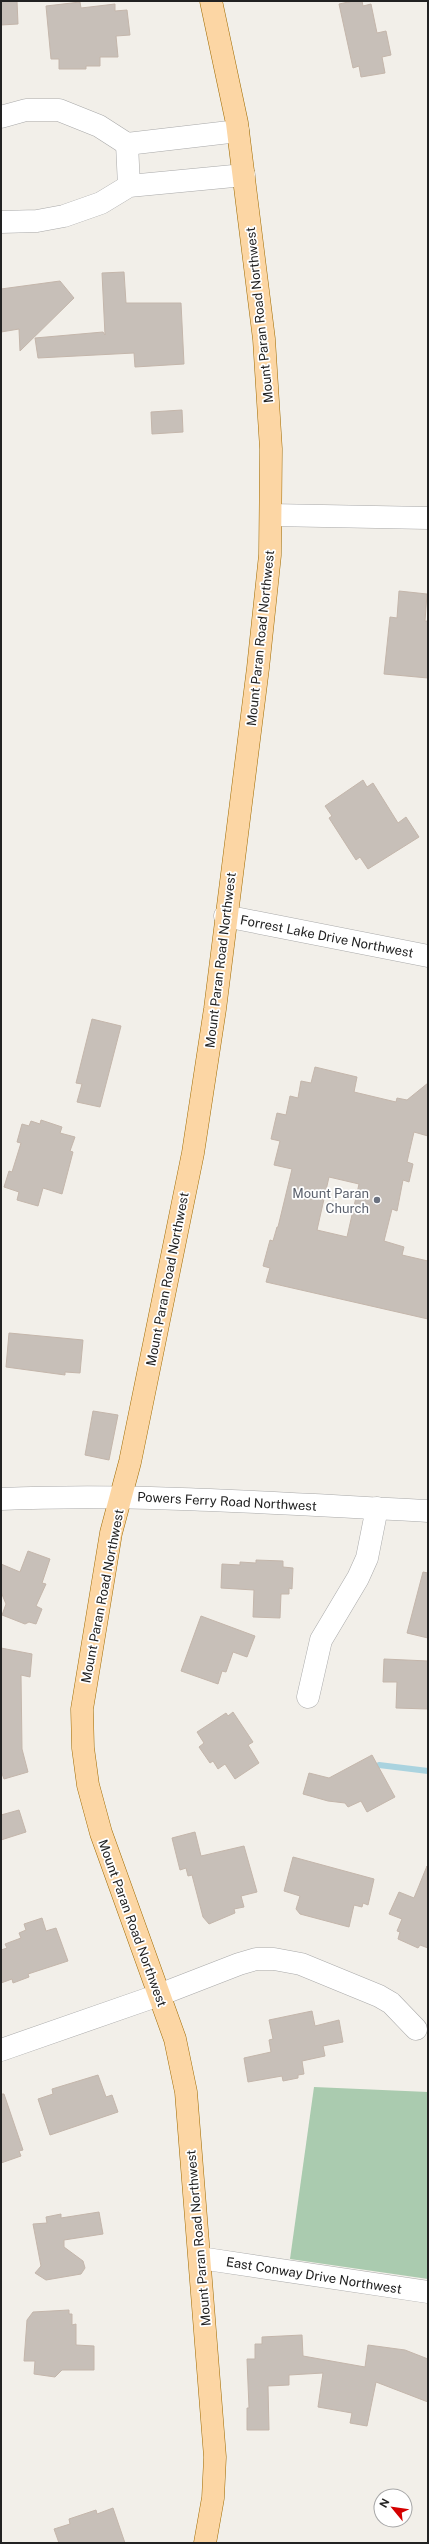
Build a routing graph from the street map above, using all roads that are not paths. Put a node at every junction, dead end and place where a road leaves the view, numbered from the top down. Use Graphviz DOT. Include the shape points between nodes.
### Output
graph roads {
  1 [pos="211,1"];
  2 [pos="1,117"];
  3 [pos="238,131"];
  4 [pos="127,144"];
  5 [pos="244,175"];
  6 [pos="129,186"];
  7 [pos="1,222"];
  8 [pos="271,515"];
  9 [pos="428,518"];
  10 [pos="225,916"];
  11 [pos="428,956"];
  12 [pos="121,1496"];
  13 [pos="1,1500"];
  14 [pos="377,1508"];
  15 [pos="428,1511"];
  16 [pos="308,1697"];
  17 [pos="159,1995"];
  18 [pos="416,2030"];
  19 [pos="1,2050"];
  20 [pos="200,2258"];
  21 [pos="428,2292"];
  22 [pos="205,2543"];
  1 -- 3 [label="main road, Mount Paran Road Northwest"];
  2 -- 4 [label="street" via="26,110 59,110 99,126"];
  3 -- 4 [label="street"];
  3 -- 5 [label="main road, Mount Paran Road Northwest"];
  4 -- 6 [label="street"];
  5 -- 6 [label="street"];
  5 -- 8 [label="main road, Mount Paran Road Northwest" via="264,339 271,449"];
  6 -- 7 [label="street" via="101,203 64,216 37,221"];
  8 -- 9 [label="street"];
  8 -- 10 [label="main road, Mount Paran Road Northwest" via="270,555 258,668"];
  10 -- 11 [label="street, Forrest Lake Drive Northwest"];
  10 -- 12 [label="main road, Mount Paran Road Northwest" via="193,1153 162,1311"];
  12 -- 13 [label="street, Powers Ferry Road Northwest"];
  12 -- 14 [label="street, Powers Ferry Road Northwest"];
  12 -- 17 [label="main road, Mount Paran Road Northwest" via="111,1533 87,1671 82,1709 82,1748 100,1833"];
  14 -- 15 [label="street, Powers Ferry Road Northwest"];
  14 -- 16 [label="street" via="367,1558 321,1640"];
  17 -- 18 [label="street" via="248,1961 282,1960 310,1968 391,2003"];
  17 -- 19 [label="street"];
  17 -- 20 [label="main road, Mount Paran Road Northwest" via="175,2039 186,2092"];
  20 -- 21 [label="street, East Conway Drive Northwest"];
  20 -- 22 [label="main road, Mount Paran Road Northwest" via="215,2457 213,2498"];
}
